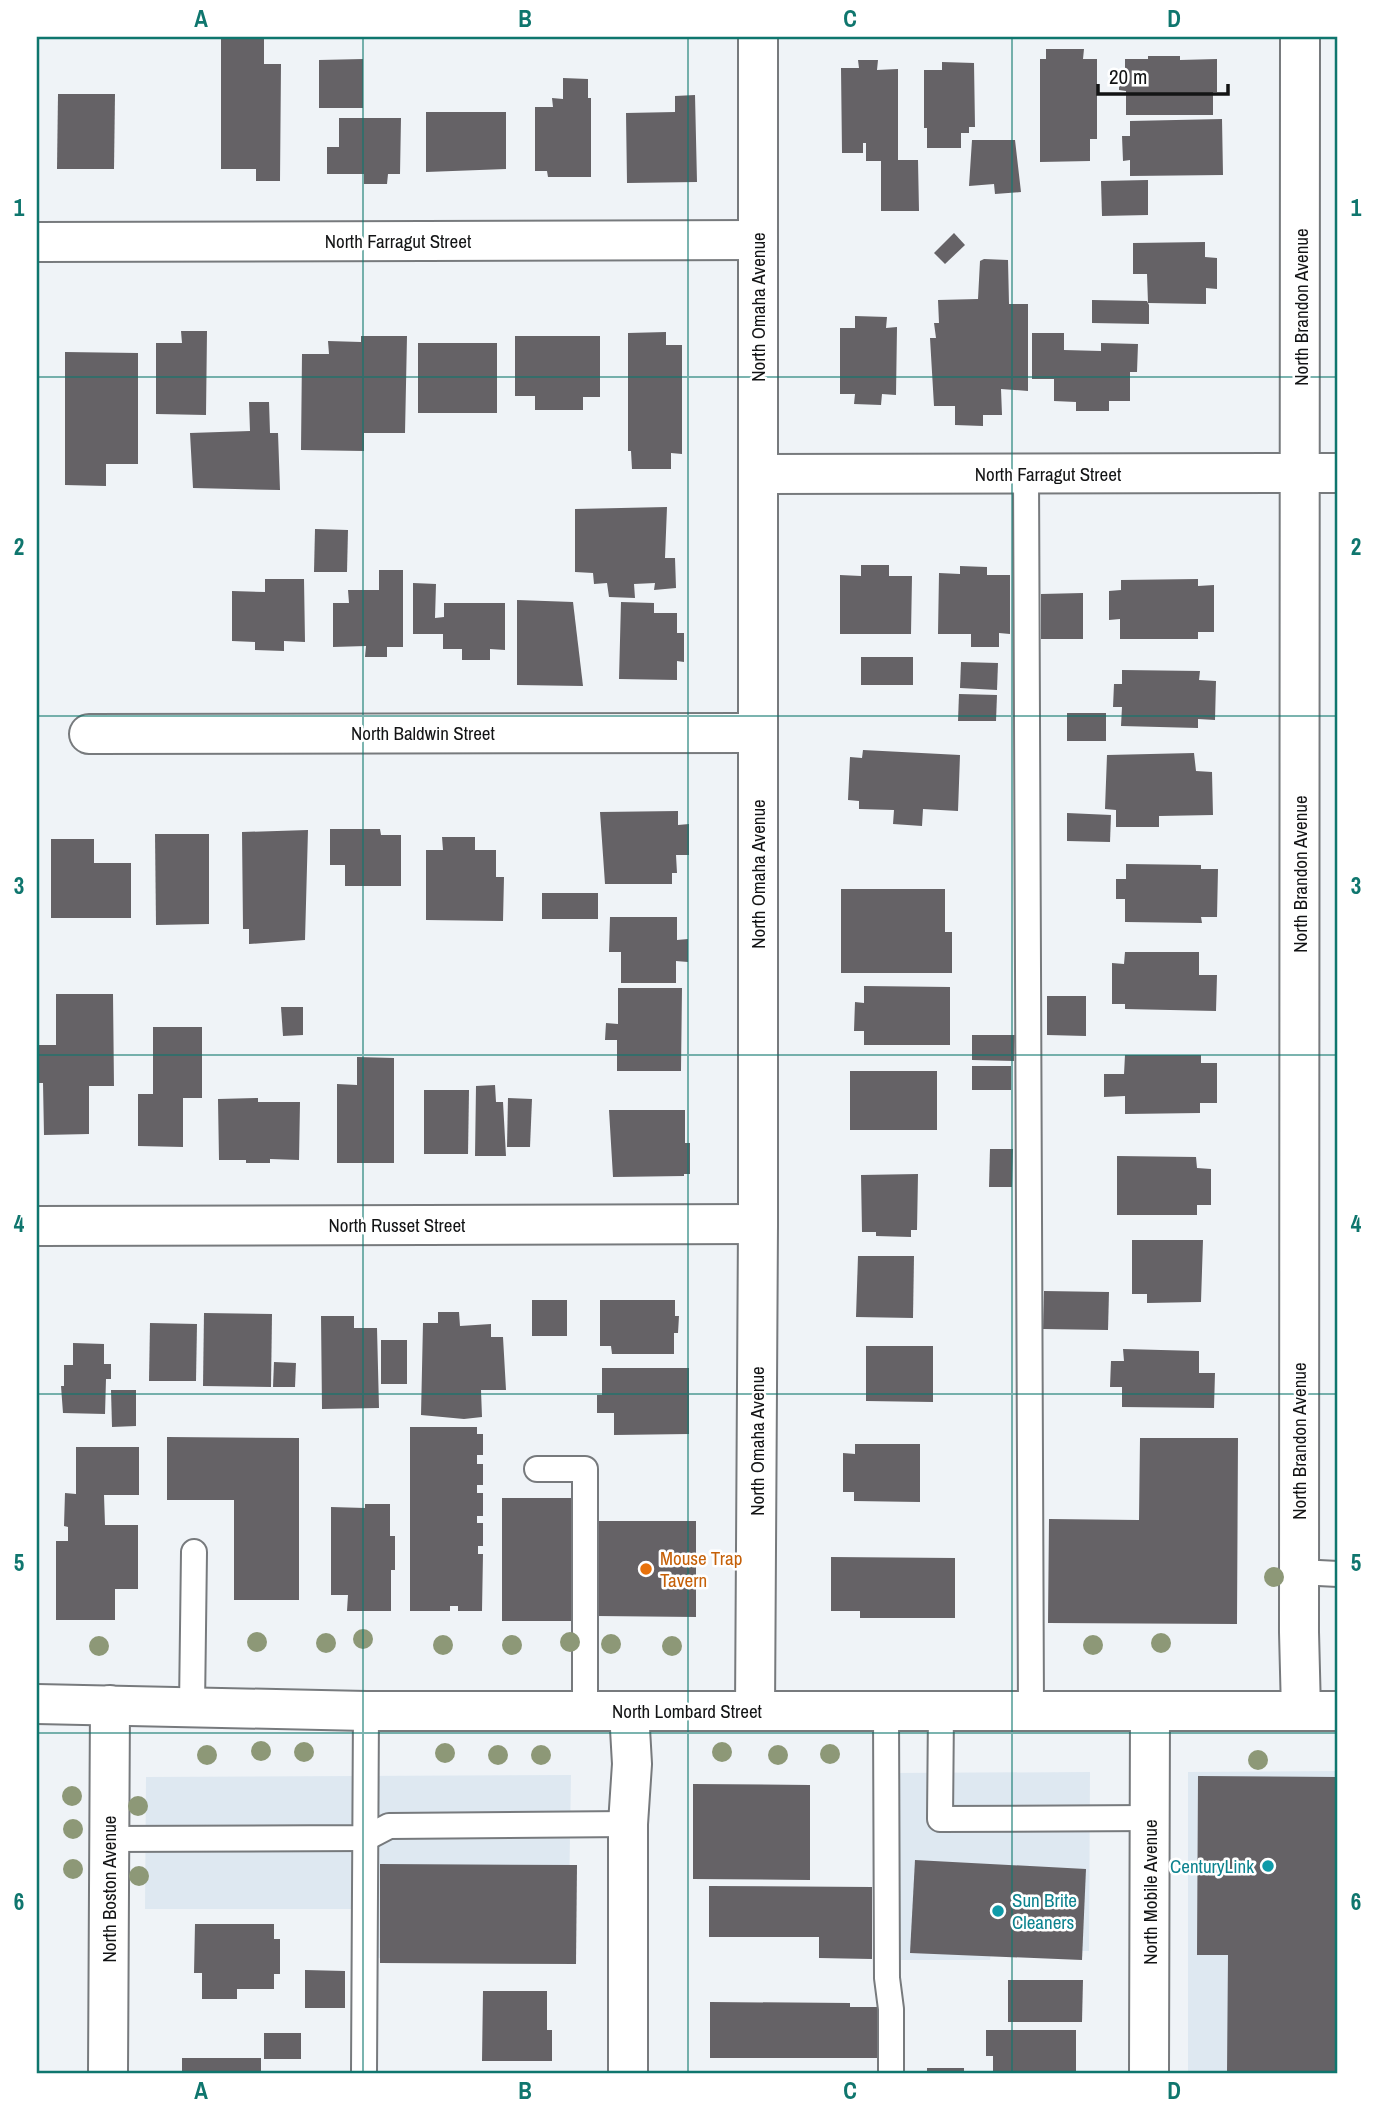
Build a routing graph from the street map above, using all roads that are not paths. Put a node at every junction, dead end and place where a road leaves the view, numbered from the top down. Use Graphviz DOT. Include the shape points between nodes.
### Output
graph roads {
  1 [pos="758,37"];
  2 [pos="1300,37"];
  3 [pos="758,240"];
  4 [pos="37,242"];
  5 [pos="1301,473"];
  6 [pos="1338,473"];
  7 [pos="758,474"];
  8 [pos="1026,474"];
  9 [pos="758,733"];
  10 [pos="89,734"];
  11 [pos="758,1224"];
  12 [pos="37,1226"];
  13 [pos="537,1469"];
  14 [pos="194,1552"];
  15 [pos="1299,1572"];
  16 [pos="1338,1574"];
  17 [pos="37,1704"];
  18 [pos="110,1705"];
  19 [pos="192,1706"];
  20 [pos="366,1711"];
  21 [pos="585,1711"];
  22 [pos="629,1711"];
  23 [pos="755,1711"];
  24 [pos="886,1711"];
  25 [pos="942,1711"];
  26 [pos="1031,1711"];
  27 [pos="1150,1711"];
  28 [pos="1320,1711"];
  29 [pos="1150,1818"];
  30 [pos="628,1824"];
  31 [pos="366,1838"];
  32 [pos="109,1839"];
  33 [pos="108,2073"];
  34 [pos="364,2073"];
  35 [pos="628,2073"];
  36 [pos="891,2073"];
  37 [pos="1149,2073"];
  1 -- 3 [label="street, North Omaha Avenue"];
  2 -- 5 [label="street, North Brandon Avenue"];
  3 -- 4 [label="street, North Farragut Street"];
  3 -- 7 [label="street, North Omaha Avenue"];
  5 -- 6 [label="street, North Farragut Street"];
  5 -- 8 [label="street, North Farragut Street"];
  5 -- 15 [label="street, North Brandon Avenue"];
  7 -- 8 [label="street, North Farragut Street"];
  7 -- 9 [label="street, North Omaha Avenue"];
  8 -- 26 [label="lane"];
  9 -- 10 [label="street, North Baldwin Street"];
  9 -- 11 [label="street, North Omaha Avenue"];
  11 -- 12 [label="street, North Russet Street"];
  11 -- 23 [label="street, North Omaha Avenue"];
  13 -- 21 [label="lane" via="585,1469"];
  14 -- 19 [label="lane"];
  15 -- 16 [label="lane"];
  15 -- 28 [label="street, North Brandon Avenue"];
  17 -- 18 [label="street, North Lombard Street"];
  18 -- 19 [label="street, North Lombard Street"];
  18 -- 32 [label="street, North Boston Avenue"];
  19 -- 20 [label="street, North Lombard Street"];
  20 -- 21 [label="street, North Lombard Street"];
  20 -- 31 [label="lane"];
  21 -- 22 [label="street, North Lombard Street"];
  22 -- 23 [label="street, North Lombard Street"];
  22 -- 30 [label="street"];
  23 -- 24 [label="street, North Lombard Street"];
  24 -- 25 [label="street, North Lombard Street"];
  24 -- 36 [label="lane"];
  25 -- 26 [label="street, North Lombard Street"];
  25 -- 29 [label="lane" via="940,1819"];
  26 -- 27 [label="street, North Lombard Street"];
  27 -- 28 [label="street, North Lombard Street"];
  27 -- 29 [label="street, North Mobile Avenue"];
  29 -- 37 [label="street, North Mobile Avenue"];
  30 -- 31 [label="lane" via="389,1826"];
  30 -- 35 [label="street"];
  31 -- 32 [label="lane"];
  31 -- 34 [label="lane"];
  32 -- 33 [label="street, North Boston Avenue"];
}
